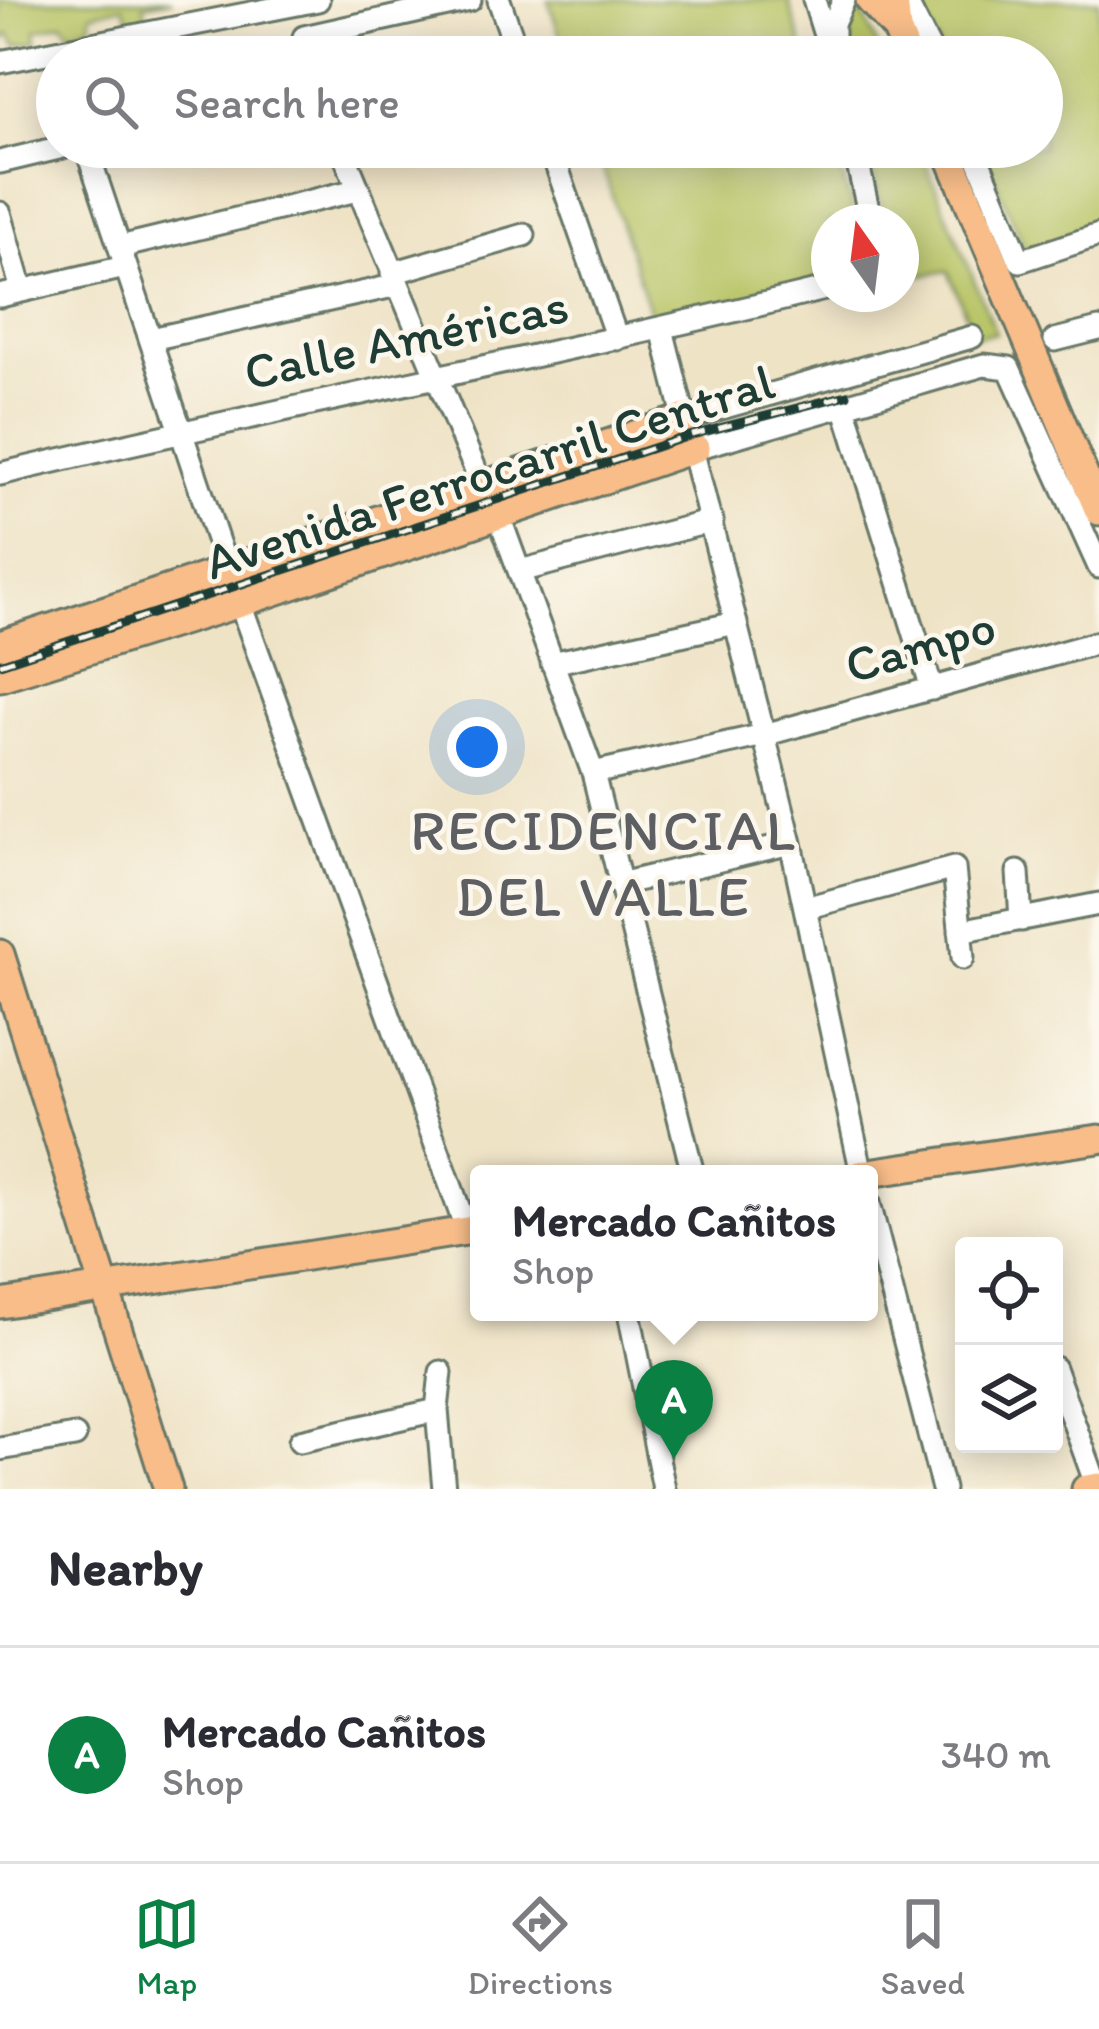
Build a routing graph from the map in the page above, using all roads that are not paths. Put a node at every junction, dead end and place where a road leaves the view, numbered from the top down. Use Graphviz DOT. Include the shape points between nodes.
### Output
graph roads {
  1 [pos="319,0"];
  2 [pos="470,0"];
  3 [pos="500,0"];
  4 [pos="814,0"];
  5 [pos="844,0"];
  6 [pos="870,0"];
  7 [pos="894,0"];
  8 [pos="905,0"];
  9 [pos="294,7"];
  10 [pos="897,30"];
  11 [pos="139,36"];
  12 [pos="303,36"];
  13 [pos="345,36"];
  14 [pos="512,36"];
  15 [pos="825,36"];
  16 [pos="833,36"];
  17 [pos="899,36"];
  18 [pos="923,36"];
  19 [pos="36,55"];
  20 [pos="0,62"];
  21 [pos="36,153"];
  22 [pos="0,162"];
  23 [pos="93,168"];
  24 [pos="349,168"];
  25 [pos="557,168"];
  26 [pos="859,168"];
  27 [pos="955,168"];
  28 [pos="982,168"];
  29 [pos="357,190"];
  30 [pos="868,204"];
  31 [pos="0,214"];
  32 [pos="524,235"];
  33 [pos="1099,235"];
  34 [pos="123,257"];
  35 [pos="395,279"];
  36 [pos="811,292"];
  37 [pos="11,293"];
  38 [pos="662,329"];
  39 [pos="1099,329"];
  40 [pos="972,337"];
  41 [pos="152,339"];
  42 [pos="617,339"];
  43 [pos="1055,340"];
  44 [pos="441,380"];
  45 [pos="845,409"];
  46 [pos="686,418"];
  47 [pos="181,431"];
  48 [pos="696,448"];
  49 [pos="0,474"];
  50 [pos="483,488"];
  51 [pos="1099,511"];
  52 [pos="499,516"];
  53 [pos="712,520"];
  54 [pos="1099,567"];
  55 [pos="520,571"];
  56 [pos="229,572"];
  57 [pos="240,603"];
  58 [pos="736,623"];
  59 [pos="1099,642"];
  60 [pos="0,646"];
  61 [pos="552,663"];
  62 [pos="0,677"];
  63 [pos="932,689"];
  64 [pos="764,735"];
  65 [pos="593,773"];
  66 [pos="791,843"];
  67 [pos="1018,872"];
  68 [pos="620,884"];
  69 [pos="1099,904"];
  70 [pos="805,908"];
  71 [pos="1021,920"];
  72 [pos="960,931"];
  73 [pos="0,954"];
  74 [pos="963,958"];
  75 [pos="1099,1139"];
  76 [pos="691,1165"];
  77 [pos="860,1165"];
  78 [pos="878,1172"];
  79 [pos="470,1222"];
  80 [pos="470,1230"];
  81 [pos="878,1238"];
  82 [pos="106,1284"];
  83 [pos="0,1304"];
  84 [pos="631,1321"];
  85 [pos="441,1372"];
  86 [pos="1063,1395"];
  87 [pos="437,1410"];
  88 [pos="75,1436"];
  89 [pos="300,1441"];
  90 [pos="0,1449"];
  91 [pos="1094,1488"];
  92 [pos="168,1489"];
  93 [pos="444,1489"];
  94 [pos="664,1489"];
  95 [pos="943,1489"];
  1 -- 9 [label="street"];
  2 -- 13 [label="street"];
  3 -- 14 [label="street"];
  4 -- 15 [label="street"];
  5 -- 16 [label="street"];
  6 -- 10 [label="main road"];
  7 -- 10 [label="main road"];
  8 -- 18 [label="street"];
  9 -- 11 [label="street"];
  9 -- 12 [label="street"];
  10 -- 17 [label="main road"];
  19 -- 20 [label="street"];
  21 -- 22 [label="street"];
  23 -- 34 [label="street"];
  24 -- 29 [label="street"];
  25 -- 42 [label="street"];
  26 -- 30 [label="street"];
  27 -- 51 [label="main road"];
  28 -- 33 [label="street" via="1020,261"];
  29 -- 34 [label="street"];
  29 -- 35 [label="street"];
  31 -- 37 [label="street"];
  32 -- 35 [label="street"];
  34 -- 37 [label="street"];
  34 -- 41 [label="street"];
  35 -- 41 [label="street"];
  35 -- 44 [label="street"];
  36 -- 38 [label="street, Calle Américas"];
  38 -- 42 [label="street, Calle Américas"];
  38 -- 46 [label="street"];
  39 -- 43 [label="street"];
  40 -- 46 [label="street, Avenida Ferrocarril Central"];
  41 -- 47 [label="street"];
  42 -- 44 [label="street, Calle Américas"];
  44 -- 47 [label="street, Calle Américas"];
  44 -- 50 [label="street"];
  45 -- 48 [label="street, Avenida Ferrocarril Central"];
  45 -- 54 [label="street, Avenida Ferrocarril Central" via="984,365 1009,368"];
  45 -- 63 [label="street"];
  46 -- 48 [label="street"];
  46 -- 50 [label="main road, Avenida Ferrocarril Central"];
  47 -- 49 [label="street, Calle Américas"];
  47 -- 56 [label="street"];
  48 -- 52 [label="main road, Avenida Ferrocarril Central"];
  48 -- 53 [label="street"];
  50 -- 56 [label="main road, Avenida Ferrocarril Central"];
  52 -- 55 [label="street"];
  52 -- 57 [label="main road, Avenida Ferrocarril Central"];
  53 -- 55 [label="street"];
  53 -- 58 [label="street"];
  55 -- 61 [label="street"];
  56 -- 60 [label="main road, Avenida Ferrocarril Central"];
  57 -- 62 [label="main road, Avenida Ferrocarril Central"];
  57 -- 79 [label="street"];
  58 -- 61 [label="street"];
  58 -- 64 [label="street"];
  59 -- 63 [label="street, Campo"];
  61 -- 65 [label="street"];
  63 -- 64 [label="street, Campo"];
  64 -- 65 [label="street, Campo"];
  64 -- 66 [label="street"];
  65 -- 68 [label="street"];
  66 -- 68 [label="street"];
  66 -- 70 [label="street"];
  67 -- 71 [label="street"];
  68 -- 76 [label="street"];
  69 -- 71 [label="street"];
  70 -- 72 [label="street" via="954,868"];
  70 -- 77 [label="street"];
  71 -- 72 [label="street"];
  72 -- 74 [label="street"];
  73 -- 82 [label="main road"];
  75 -- 78 [label="main road"];
  80 -- 82 [label="main road"];
  81 -- 95 [label="street"];
  82 -- 83 [label="main road"];
  82 -- 92 [label="main road"];
  84 -- 94 [label="street"];
  85 -- 87 [label="street"];
  86 -- 91 [label="street"];
  87 -- 89 [label="street"];
  87 -- 93 [label="street"];
  88 -- 90 [label="street"];
}
